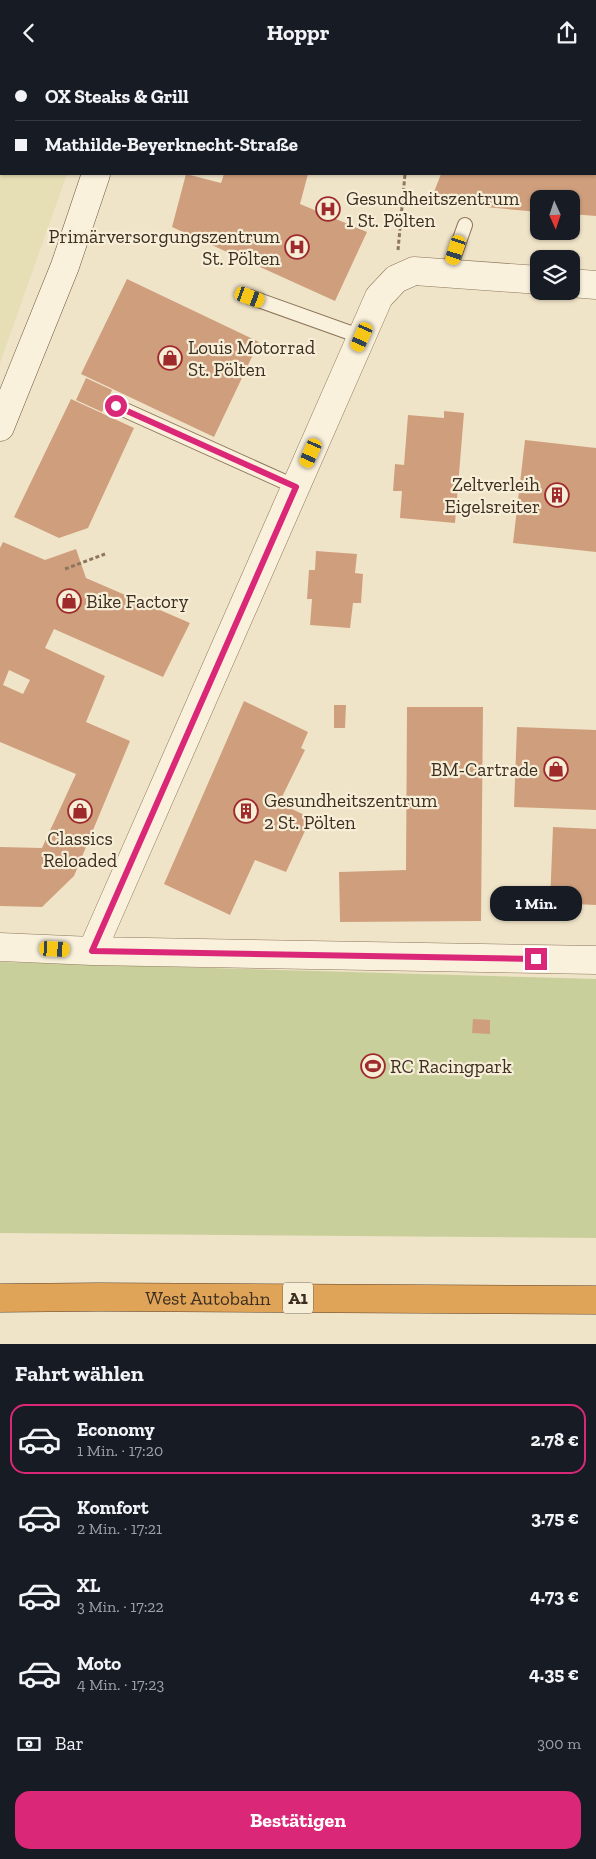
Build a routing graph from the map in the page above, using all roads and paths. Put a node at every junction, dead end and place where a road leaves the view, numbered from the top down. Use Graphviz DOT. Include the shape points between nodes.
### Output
graph roads {
  1 [pos="96,175"];
  2 [pos="405,175"];
  3 [pos="464,225"];
  4 [pos="448,273"];
  5 [pos="396,279"];
  6 [pos="530,279"];
  7 [pos="580,284"];
  8 [pos="596,285"];
  9 [pos="250,297"];
  10 [pos="362,337"];
  11 [pos="116,406"];
  12 [pos="0,427"];
  13 [pos="296,487"];
  14 [pos="105,554"];
  15 [pos="65,569"];
  16 [pos="0,947"];
  17 [pos="92,951"];
  18 [pos="596,960"];
  19 [pos="0,1298"];
  20 [pos="596,1300"];
  1 -- 12 [label="street" via="65,266"];
  2 -- 5 [label="path"];
  3 -- 4 [label="lane"];
  4 -- 5 [label="street" via="414,271"];
  4 -- 6 [label="street"];
  5 -- 10 [label="street" via="379,297"];
  7 -- 8 [label="street"];
  9 -- 10 [label="lane"];
  10 -- 13 [label="street"];
  11 -- 13 [label="lane"];
  13 -- 17 [label="street"];
  14 -- 15 [label="path"];
  16 -- 17 [label="street"];
  17 -- 18 [label="street"];
  19 -- 20 [label="highway, West Autobahn / A1"];
}
